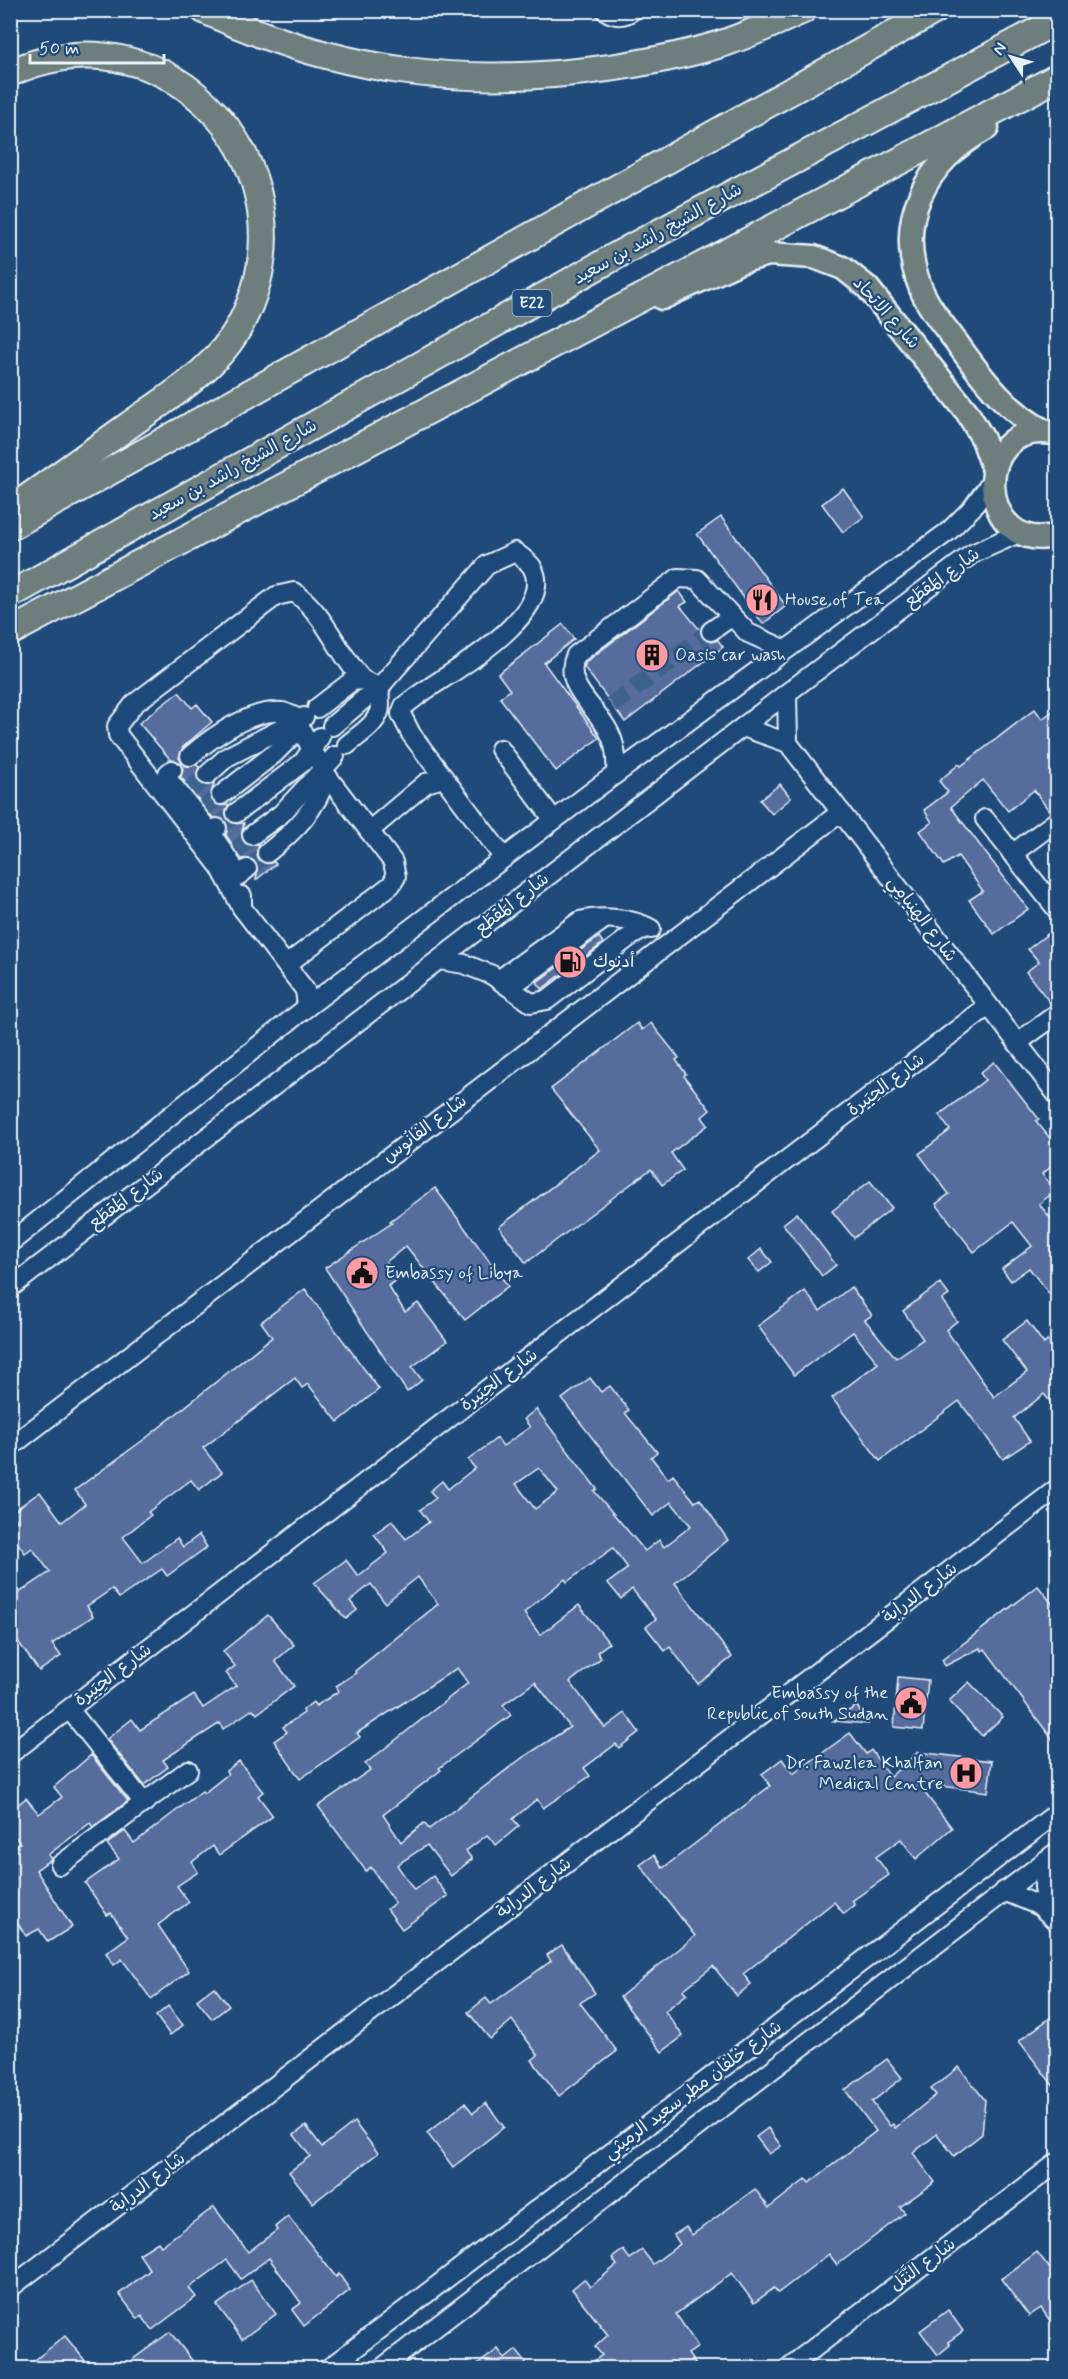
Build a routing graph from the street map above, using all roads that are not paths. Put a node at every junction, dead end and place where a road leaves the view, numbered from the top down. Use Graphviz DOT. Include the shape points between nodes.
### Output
graph roads {
  1 [pos="204,10"];
  2 [pos="605,10"];
  3 [pos="633,10"];
  4 [pos="803,10"];
  5 [pos="936,10"];
  6 [pos="1058,20"];
  7 [pos="10,73"];
  8 [pos="1058,78"];
  9 [pos="618,310"];
  10 [pos="1052,433"];
  11 [pos="992,476"];
  12 [pos="10,510"];
  13 [pos="10,527"];
  14 [pos="1038,534"];
  15 [pos="1058,552"];
  16 [pos="10,595"];
  17 [pos="731,616"];
  18 [pos="711,631"];
  19 [pos="10,632"];
  20 [pos="784,649"];
  21 [pos="363,680"];
  22 [pos="382,682"];
  23 [pos="787,693"];
  24 [pos="305,718"];
  25 [pos="742,727"];
  26 [pos="321,737"];
  27 [pos="788,743"];
  28 [pos="500,749"];
  29 [pos="190,756"];
  30 [pos="333,761"];
  31 [pos="172,770"];
  32 [pos="616,773"];
  33 [pos="207,775"];
  34 [pos="443,778"];
  35 [pos="221,795"];
  36 [pos="841,812"];
  37 [pos="236,813"];
  38 [pos="985,819"];
  39 [pos="554,820"];
  40 [pos="1058,820"];
  41 [pos="369,831"];
  42 [pos="252,835"];
  43 [pos="267,854"];
  44 [pos="1012,854"];
  45 [pos="504,858"];
  46 [pos="242,908"];
  47 [pos="1058,911"];
  48 [pos="647,927"];
  49 [pos="668,944"];
  50 [pos="439,960"];
  51 [pos="286,965"];
  52 [pos="505,983"];
  53 [pos="988,1006"];
  54 [pos="307,1007"];
  55 [pos="1058,1013"];
  56 [pos="1017,1043"];
  57 [pos="1058,1096"];
  58 [pos="10,1243"];
  59 [pos="10,1288"];
  60 [pos="10,1447"];
  61 [pos="1058,1488"];
  62 [pos="69,1709"];
  63 [pos="10,1754"];
  64 [pos="188,1770"];
  65 [pos="144,1803"];
  66 [pos="1058,1812"];
  67 [pos="1051,1856"];
  68 [pos="60,1865"];
  69 [pos="1004,1892"];
  70 [pos="1054,1918"];
  71 [pos="1058,2162"];
  72 [pos="10,2288"];
  73 [pos="329,2368"];
  74 [pos="382,2368"];
  75 [pos="788,2368"];
  1 -- 4 [label="highway" via="291,47 384,69 474,78 576,73 673,58 728,42"];
  2 -- 3 [label="street" via="614,16"];
  5 -- 13 [label="highway"];
  6 -- 16 [label="highway, شارع الشيخ راشد بن سعيد / E22" via="630,248"];
  7 -- 12 [label="highway" via="43,60 77,54 111,55 144,63 174,77 201,97 247,158 261,199 264,242 254,295 241,325 215,360"];
  8 -- 9 [label="highway"];
  8 -- 10 [label="main road, شارع الاتحاد" via="963,141 940,162 920,197 912,244 917,276 935,312 1001,400 1022,418"];
  9 -- 11 [label="main road, شارع الاتحاد" via="674,294 754,257 784,253 828,261 867,287 968,412 983,439"];
  9 -- 19 [label="highway"];
  10 -- 11 [label="main road" via="1029,434 1013,442 1001,454"];
  11 -- 14 [label="main road, شارع الاتحاد" via="993,497 1008,524"];
  11 -- 20 [label="street, شارع المَقطَع" via="972,508 949,531"];
  14 -- 15 [label="main road"];
  14 -- 23 [label="street, شارع المَقطَع" via="972,554"];
  17 -- 18 [label="street"];
  17 -- 20 [label="street" via="759,640"];
  17 -- 32 [label="street" via="697,579 678,578 576,655 571,669 574,682 605,710 614,742"];
  20 -- 32 [label="street, شارع المَقطَع"];
  21 -- 22 [label="street"];
  21 -- 24 [label="street" via="352,681"];
  21 -- 46 [label="street" via="311,608 294,592 276,596 159,683 134,704 117,726 118,735 220,867"];
  22 -- 26 [label="street"];
  22 -- 30 [label="street" via="377,719"];
  22 -- 34 [label="street" via="487,565 514,552 532,568 535,595 514,626 404,706 401,714 411,734"];
  23 -- 25 [label="street, شارع المَقطَع"];
  23 -- 27 [label="street"];
  24 -- 26 [label="street"];
  24 -- 29 [label="street" via="283,712 230,726"];
  24 -- 33 [label="street" via="227,757"];
  24 -- 35 [label="street" via="274,754"];
  25 -- 27 [label="street"];
  25 -- 50 [label="street, شارع المَقطَع"];
  26 -- 30 [label="street"];
  26 -- 37 [label="street" via="303,762"];
  27 -- 36 [label="street, شارع الهِنيامِي"];
  28 -- 39 [label="street"];
  30 -- 41 [label="street"];
  30 -- 42 [label="street" via="281,814"];
  30 -- 43 [label="street" via="321,794 301,825"];
  31 -- 46 [label="street" via="167,778 214,830 243,872"];
  32 -- 39 [label="street, شارع المَقطَع"];
  34 -- 41 [label="street" via="426,783"];
  34 -- 45 [label="street"];
  36 -- 49 [label="street, شارع الفانُوس"];
  36 -- 53 [label="street, شارع الهِنيامِي"];
  38 -- 44 [label="street"];
  39 -- 45 [label="street, شارع المَقطَع"];
  40 -- 44 [label="street"];
  41 -- 51 [label="street" via="393,862 396,877"];
  44 -- 47 [label="street"];
  45 -- 54 [label="street, شارع المَقطَع"];
  46 -- 51 [label="street"];
  48 -- 49 [label="street"];
  48 -- 52 [label="street" via="588,919 573,925"];
  48 -- 52 [label="street" via="542,1003 531,1003"];
  49 -- 60 [label="street, شارع الفانُوس"];
  50 -- 52 [label="street" via="473,967"];
  50 -- 59 [label="street, شارع المَقطَع"];
  51 -- 54 [label="street" via="305,990"];
  53 -- 56 [label="street, شارع الهِنيامِي"];
  53 -- 62 [label="street, شارع الحِيَيرة"];
  54 -- 58 [label="street, شارع المَقطَع"];
  55 -- 56 [label="street"];
  56 -- 57 [label="street, شارع الهِنيامِي"];
  61 -- 72 [label="street, شارع الدرابة"];
  62 -- 63 [label="street, شارع الحِيَيرة"];
  62 -- 65 [label="street"];
  64 -- 65 [label="street"];
  65 -- 68 [label="street"];
  66 -- 73 [label="street, شارع خلفان مطر سعيد الرميثي"];
  67 -- 69 [label="street, شارع خلفان مطر سعيد الرميثي"];
  67 -- 70 [label="street" via="1044,1888"];
  69 -- 70 [label="street" via="1029,1900"];
  69 -- 74 [label="street, شارع خلفان مطر سعيد الرميثي"];
  71 -- 75 [label="street, شارع النَّتَل"];
}
